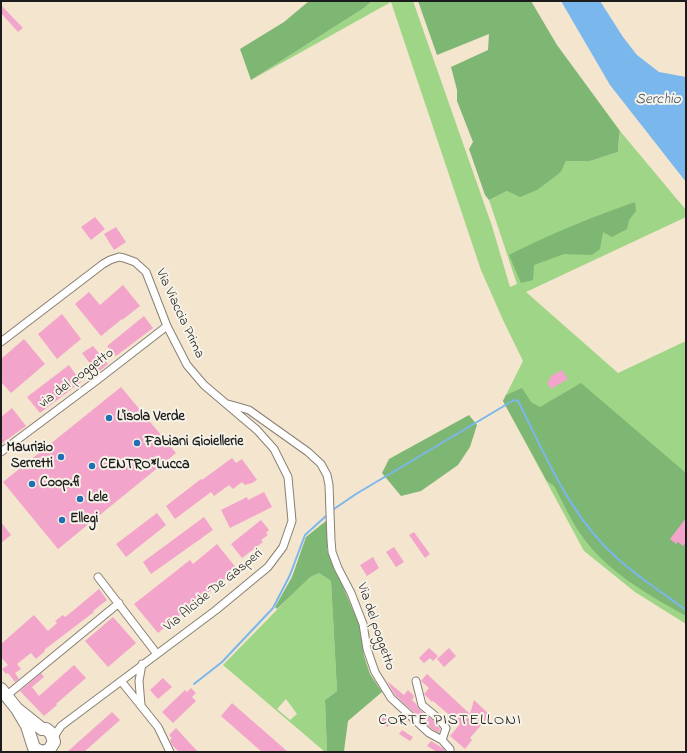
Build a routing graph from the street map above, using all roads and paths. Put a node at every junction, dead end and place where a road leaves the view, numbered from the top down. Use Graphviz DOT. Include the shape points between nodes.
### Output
graph roads {
  1 [pos="167,326"];
  2 [pos="1,342"];
  3 [pos="228,405"];
  4 [pos="1,452"];
  5 [pos="98,577"];
  6 [pos="119,603"];
  7 [pos="157,654"];
  8 [pos="142,664"];
  9 [pos="120,681"];
  10 [pos="416,681"];
  11 [pos="4,692"];
  12 [pos="141,705"];
  13 [pos="442,740"];
  14 [pos="43,745"];
  15 [pos="170,752"];
  16 [pos="450,752"];
  1 -- 2 [label="street, Via Viaccia Prima" via="146,272 135,262 119,257 103,264"];
  1 -- 3 [label="street, Via Viaccia Prima" via="186,365 204,385"];
  1 -- 4 [label="street, via del poggetto"];
  3 -- 7 [label="street, Via Alcide De Gasperi" via="274,449 288,477 292,521 283,547 268,567"];
  3 -- 13 [label="street, Via del poggetto" via="249,410 321,464 329,485 332,552 363,624 370,662 391,698 428,734"];
  5 -- 6 [label="street"];
  6 -- 7 [label="street"];
  6 -- 11 [label="street"];
  7 -- 8 [label="street, Via Alcide De Gasperi"];
  8 -- 9 [label="street, Via Alcide De Gasperi"];
  8 -- 12 [label="street" via="139,681"];
  9 -- 12 [label="street"];
  9 -- 14 [label="street, Via Alcide De Gasperi" via="61,726"];
  10 -- 13 [label="street" via="422,705 446,728"];
  11 -- 14 [label="main road"];
  12 -- 15 [label="street" via="158,726"];
  13 -- 16 [label="street"];
}
